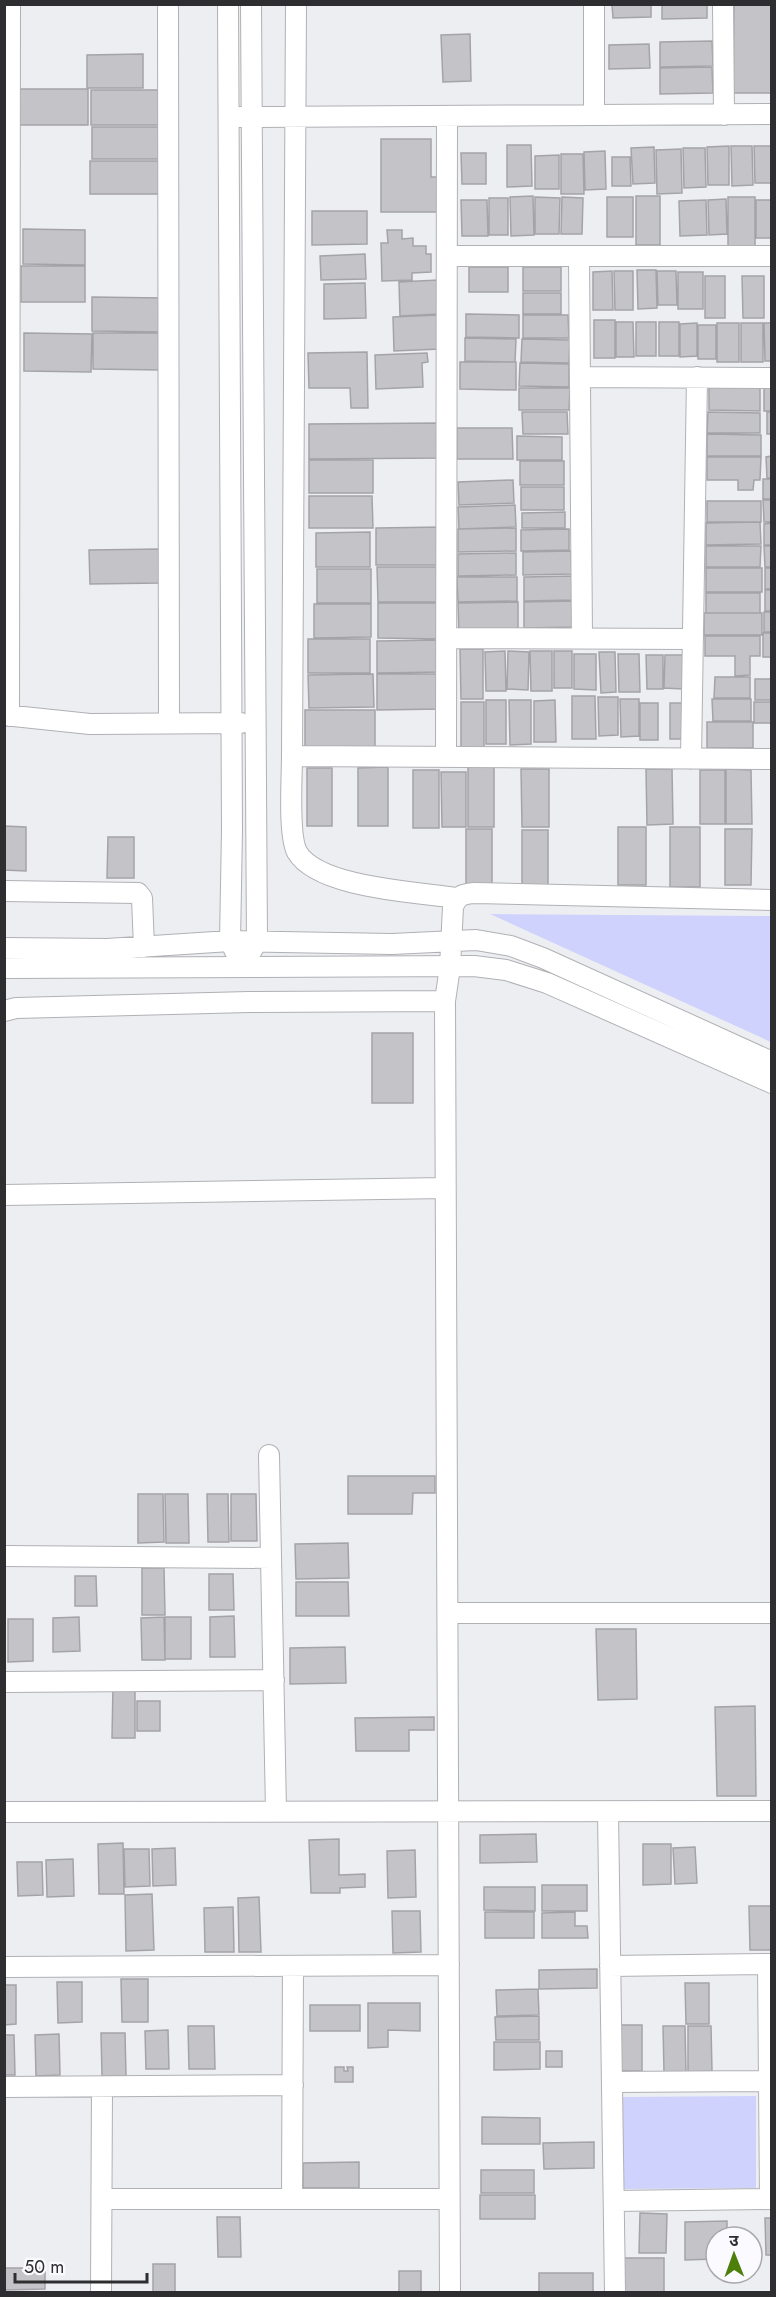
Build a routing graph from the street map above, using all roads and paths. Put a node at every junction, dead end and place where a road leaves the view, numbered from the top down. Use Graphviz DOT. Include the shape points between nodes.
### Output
graph roads {
  1 [pos="10,4"];
  2 [pos="168,4"];
  3 [pos="228,4"];
  4 [pos="251,4"];
  5 [pos="296,4"];
  6 [pos="594,4"];
  7 [pos="723,4"];
  8 [pos="771,114"];
  9 [pos="594,115"];
  10 [pos="724,115"];
  11 [pos="447,116"];
  12 [pos="228,117"];
  13 [pos="252,117"];
  14 [pos="295,117"];
  15 [pos="447,256"];
  16 [pos="579,256"];
  17 [pos="771,256"];
  18 [pos="582,377"];
  19 [pos="697,377"];
  20 [pos="771,378"];
  21 [pos="446,638"];
  22 [pos="582,638"];
  23 [pos="693,639"];
  24 [pos="7,715"];
  25 [pos="169,723"];
  26 [pos="230,723"];
  27 [pos="255,723"];
  28 [pos="292,756"];
  29 [pos="446,756"];
  30 [pos="691,759"];
  31 [pos="771,759"];
  32 [pos="4,891"];
  33 [pos="456,898"];
  34 [pos="771,900"];
  35 [pos="230,941"];
  36 [pos="257,942"];
  37 [pos="450,942"];
  38 [pos="144,947"];
  39 [pos="4,948"];
  40 [pos="242,966"];
  41 [pos="450,967"];
  42 [pos="4,969"];
  43 [pos="445,1001"];
  44 [pos="4,1011"];
  45 [pos="771,1062"];
  46 [pos="771,1083"];
  47 [pos="445,1188"];
  48 [pos="4,1196"];
  49 [pos="269,1455"];
  50 [pos="4,1556"];
  51 [pos="271,1558"];
  52 [pos="449,1613"];
  53 [pos="771,1613"];
  54 [pos="274,1680"];
  55 [pos="4,1682"];
  56 [pos="276,1811"];
  57 [pos="448,1811"];
  58 [pos="771,1811"];
  59 [pos="4,1812"];
  60 [pos="608,1812"];
  61 [pos="770,1964"];
  62 [pos="449,1965"];
  63 [pos="293,1966"];
  64 [pos="610,1966"];
  65 [pos="4,1967"];
  66 [pos="769,2081"];
  67 [pos="612,2082"];
  68 [pos="293,2085"];
  69 [pos="4,2087"];
  70 [pos="102,2087"];
  71 [pos="102,2199"];
  72 [pos="292,2199"];
  73 [pos="449,2199"];
  74 [pos="771,2199"];
  75 [pos="614,2201"];
  76 [pos="101,2292"];
  77 [pos="450,2292"];
  78 [pos="615,2292"];
  1 -- 24 [label="street"];
  2 -- 25 [label="street"];
  3 -- 12 [label="street"];
  4 -- 13 [label="street"];
  5 -- 14 [label="street"];
  6 -- 9 [label="street"];
  7 -- 10 [label="street"];
  8 -- 10 [label="street"];
  9 -- 10 [label="street"];
  9 -- 11 [label="street"];
  11 -- 14 [label="street"];
  11 -- 15 [label="street"];
  12 -- 13 [label="street"];
  12 -- 26 [label="street"];
  13 -- 14 [label="street"];
  13 -- 27 [label="street"];
  14 -- 28 [label="street"];
  15 -- 16 [label="street"];
  15 -- 21 [label="street"];
  16 -- 17 [label="street"];
  16 -- 18 [label="street"];
  18 -- 19 [label="street"];
  18 -- 22 [label="street"];
  19 -- 20 [label="street"];
  19 -- 23 [label="street"];
  21 -- 22 [label="street"];
  21 -- 29 [label="street"];
  22 -- 23 [label="street"];
  23 -- 30 [label="street"];
  24 -- 25 [label="street" via="90,724"];
  25 -- 26 [label="street"];
  26 -- 27 [label="street"];
  26 -- 35 [label="street"];
  27 -- 36 [label="street"];
  28 -- 29 [label="street"];
  28 -- 33 [label="street" via="292,826 296,850 308,865 326,875 366,886"];
  29 -- 30 [label="street"];
  30 -- 31 [label="street"];
  32 -- 38 [label="street" via="138,893 142,898"];
  33 -- 34 [label="street" via="474,893"];
  33 -- 37 [label="street"];
  35 -- 36 [label="street"];
  35 -- 38 [label="street"];
  35 -- 40 [label="street"];
  36 -- 37 [label="street"];
  36 -- 40 [label="street"];
  37 -- 41 [label="street"];
  37 -- 45 [label="street" via="476,940 522,950"];
  38 -- 39 [label="street"];
  40 -- 41 [label="street"];
  40 -- 42 [label="street"];
  41 -- 43 [label="street"];
  41 -- 46 [label="street" via="506,970 547,983"];
  43 -- 44 [label="street" via="249,1002"];
  43 -- 47 [label="street"];
  47 -- 48 [label="street"];
  47 -- 52 [label="street"];
  49 -- 51 [label="street"];
  50 -- 51 [label="street"];
  51 -- 54 [label="street"];
  52 -- 53 [label="street"];
  52 -- 57 [label="street"];
  54 -- 55 [label="street"];
  54 -- 56 [label="street"];
  56 -- 57 [label="street"];
  56 -- 59 [label="street"];
  57 -- 60 [label="street"];
  57 -- 62 [label="street"];
  58 -- 60 [label="street"];
  60 -- 64 [label="street"];
  61 -- 64 [label="street"];
  61 -- 66 [label="street"];
  62 -- 63 [label="street"];
  62 -- 73 [label="street"];
  63 -- 65 [label="street"];
  63 -- 68 [label="street"];
  64 -- 67 [label="street"];
  66 -- 67 [label="street"];
  66 -- 74 [label="street"];
  67 -- 75 [label="street"];
  68 -- 70 [label="street"];
  68 -- 72 [label="street"];
  69 -- 70 [label="street"];
  70 -- 71 [label="street"];
  71 -- 72 [label="street"];
  71 -- 76 [label="street"];
  72 -- 73 [label="street"];
  73 -- 77 [label="street"];
  74 -- 75 [label="street"];
  75 -- 78 [label="street"];
}
